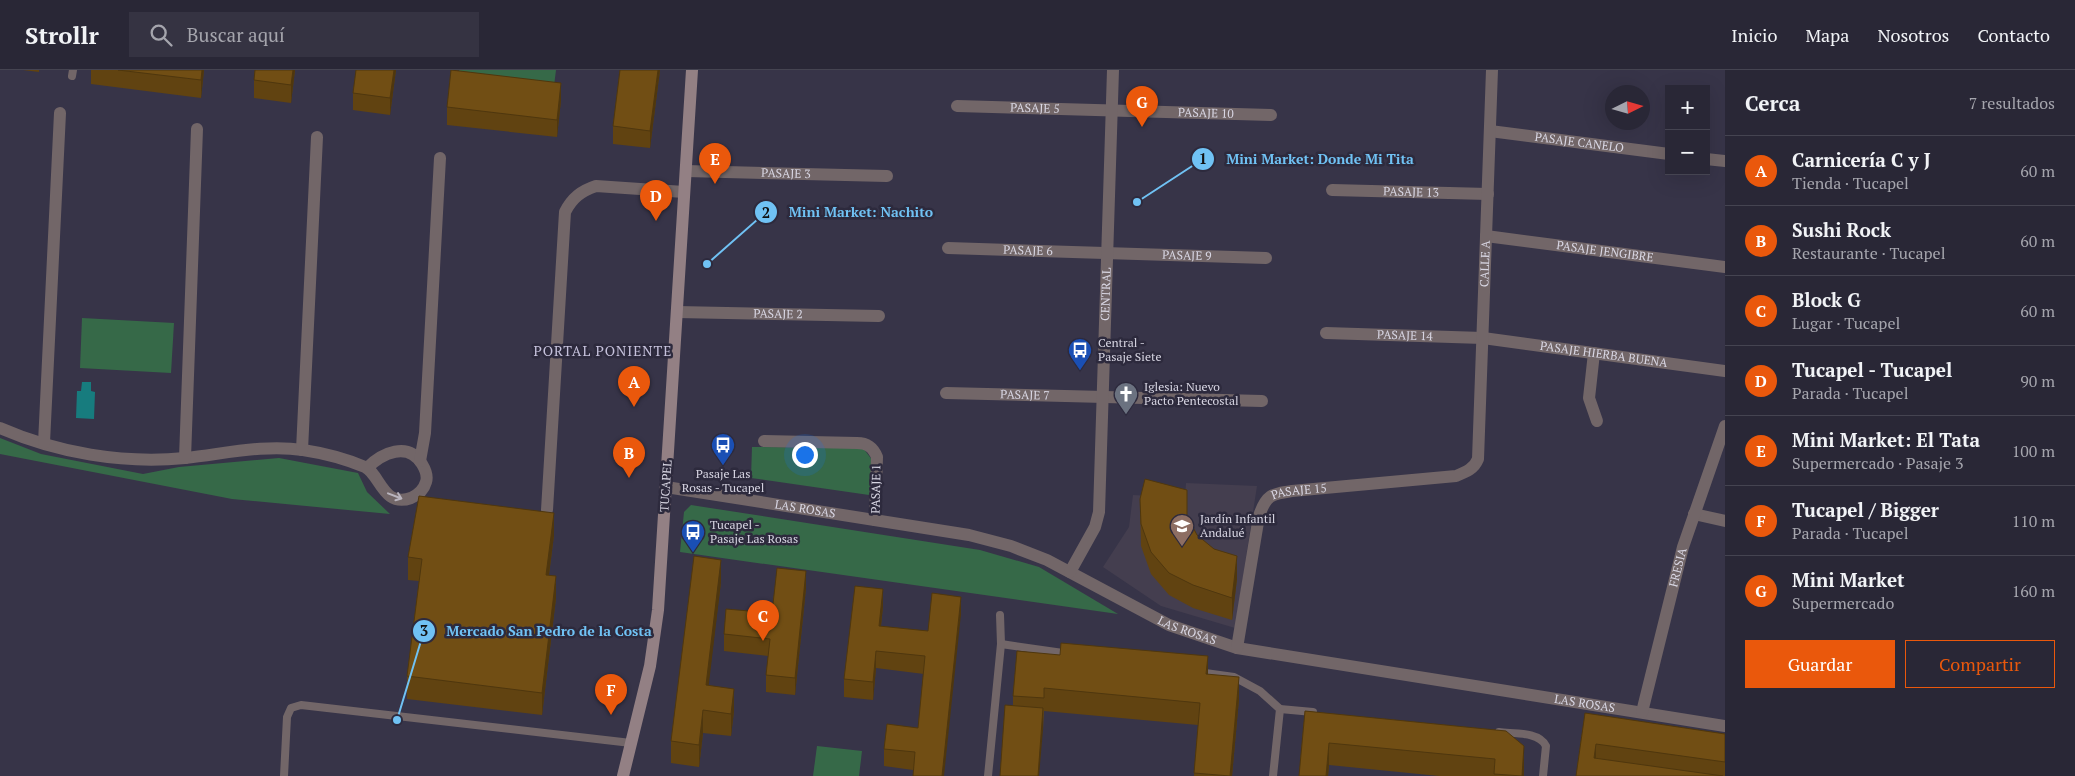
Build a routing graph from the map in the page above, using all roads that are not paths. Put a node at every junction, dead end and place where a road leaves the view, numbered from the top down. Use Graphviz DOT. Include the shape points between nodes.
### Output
graph roads {
  1 [pos="692,70"];
  2 [pos="1113,70"];
  3 [pos="1492,70"];
  4 [pos="957,106"];
  5 [pos="1112,112"];
  6 [pos="60,113"];
  7 [pos="1270,115"];
  8 [pos="197,129"];
  9 [pos="1490,132"];
  10 [pos="317,137"];
  11 [pos="1665,154"];
  12 [pos="440,158"];
  13 [pos="1710,159"];
  14 [pos="1725,161"];
  15 [pos="686,171"];
  16 [pos="887,176"];
  17 [pos="1332,190"];
  18 [pos="684,192"];
  19 [pos="1488,194"];
  20 [pos="1486,236"];
  21 [pos="948,248"];
  22 [pos="1108,253"];
  23 [pos="1266,258"];
  24 [pos="1725,266"];
  25 [pos="677,312"];
  26 [pos="879,316"];
  27 [pos="1326,334"];
  28 [pos="1482,338"];
  29 [pos="1594,353"];
  30 [pos="1725,371"];
  31 [pos="946,393"];
  32 [pos="1103,397"];
  33 [pos="1262,402"];
  34 [pos="1597,421"];
  35 [pos="1725,426"];
  36 [pos="0,428"];
  37 [pos="764,441"];
  38 [pos="44,443"];
  39 [pos="302,450"];
  40 [pos="186,458"];
  41 [pos="1478,459"];
  42 [pos="420,460"];
  43 [pos="367,468"];
  44 [pos="666,487"];
  45 [pos="547,510"];
  46 [pos="1694,514"];
  47 [pos="875,520"];
  48 [pos="1725,521"];
  49 [pos="1070,572"];
  50 [pos="1000,615"];
  51 [pos="1001,644"];
  52 [pos="1237,648"];
  53 [pos="1079,655"];
  54 [pos="1186,670"];
  55 [pos="1280,709"];
  56 [pos="1642,712"];
  57 [pos="1320,713"];
  58 [pos="1725,726"];
  59 [pos="1486,731"];
  60 [pos="631,743"];
  61 [pos="284,776"];
  62 [pos="623,776"];
  63 [pos="988,776"];
  64 [pos="1273,776"];
  65 [pos="1543,776"];
  1 -- 15 [label="main road, TUCAPEL"];
  2 -- 5 [label="street, CENTRAL"];
  3 -- 9 [label="street, CALLE A"];
  4 -- 5 [label="street, PASAJE 5"];
  5 -- 7 [label="street, PASAJE 10"];
  5 -- 22 [label="street, CENTRAL"];
  6 -- 38 [label="street"];
  8 -- 40 [label="street"];
  9 -- 11 [label="street, PASAJE CANELO"];
  9 -- 19 [label="street, CALLE A"];
  10 -- 39 [label="street"];
  12 -- 42 [label="street" via="425,433"];
  13 -- 14 [label="street"];
  15 -- 16 [label="street, PASAJE 3"];
  15 -- 18 [label="main road, TUCAPEL"];
  17 -- 19 [label="street, PASAJE 13"];
  18 -- 25 [label="main road, TUCAPEL"];
  18 -- 45 [label="street" via="596,186 577,195 565,212"];
  19 -- 20 [label="street, CALLE A"];
  20 -- 24 [label="street, PASAJE JENGIBRE"];
  20 -- 28 [label="street, CALLE A"];
  21 -- 22 [label="street, PASAJE 6"];
  22 -- 23 [label="street, PASAJE 9"];
  22 -- 32 [label="street, CENTRAL"];
  25 -- 26 [label="street, PASAJE 2"];
  25 -- 44 [label="main road, TUCAPEL"];
  27 -- 28 [label="street, PASAJE 14"];
  28 -- 29 [label="street, PASAJE HIERBA BUENA"];
  28 -- 41 [label="street, CALLE A"];
  29 -- 30 [label="street, PASAJE HIERBA BUENA"];
  29 -- 34 [label="street" via="1589,398"];
  31 -- 32 [label="street, PASAJE 7"];
  32 -- 33 [label="street, PASAJE 7"];
  32 -- 49 [label="street, CENTRAL" via="1099,512 1095,527"];
  35 -- 46 [label="street, FRESIA"];
  36 -- 38 [label="street"];
  37 -- 47 [label="street, PASAJE 1" via="857,442 871,448 877,457"];
  38 -- 40 [label="street" via="131,460"];
  39 -- 40 [label="street" via="261,449"];
  39 -- 43 [label="street"];
  41 -- 52 [label="street, PASAJE 15" via="1476,465 1456,476 1292,491 1269,497 1263,503 1259,516"];
  42 -- 43 [label="street" via="397,451 383,455"];
  43 -- 42 [label="street, one-way" via="388,494 400,500 407,499 420,492 427,480"];
  44 -- 47 [label="street, LAS ROSAS"];
  44 -- 60 [label="main road, TUCAPEL" via="654,643"];
  46 -- 48 [label="street"];
  46 -- 56 [label="street, FRESIA" via="1671,586"];
  47 -- 49 [label="street, LAS ROSAS" via="990,540 1031,553"];
  49 -- 52 [label="street, LAS ROSAS" via="1169,625"];
  50 -- 51 [label="lane"];
  51 -- 53 [label="lane"];
  51 -- 63 [label="lane"];
  52 -- 56 [label="street, LAS ROSAS"];
  54 -- 55 [label="lane" via="1234,677 1260,691"];
  55 -- 57 [label="lane"];
  55 -- 64 [label="lane"];
  56 -- 58 [label="street, LAS ROSAS"];
  59 -- 65 [label="lane" via="1541,739 1546,746"];
  60 -- 61 [label="lane" via="301,705 291,708 287,717"];
  60 -- 62 [label="main road, TUCAPEL"];
}
